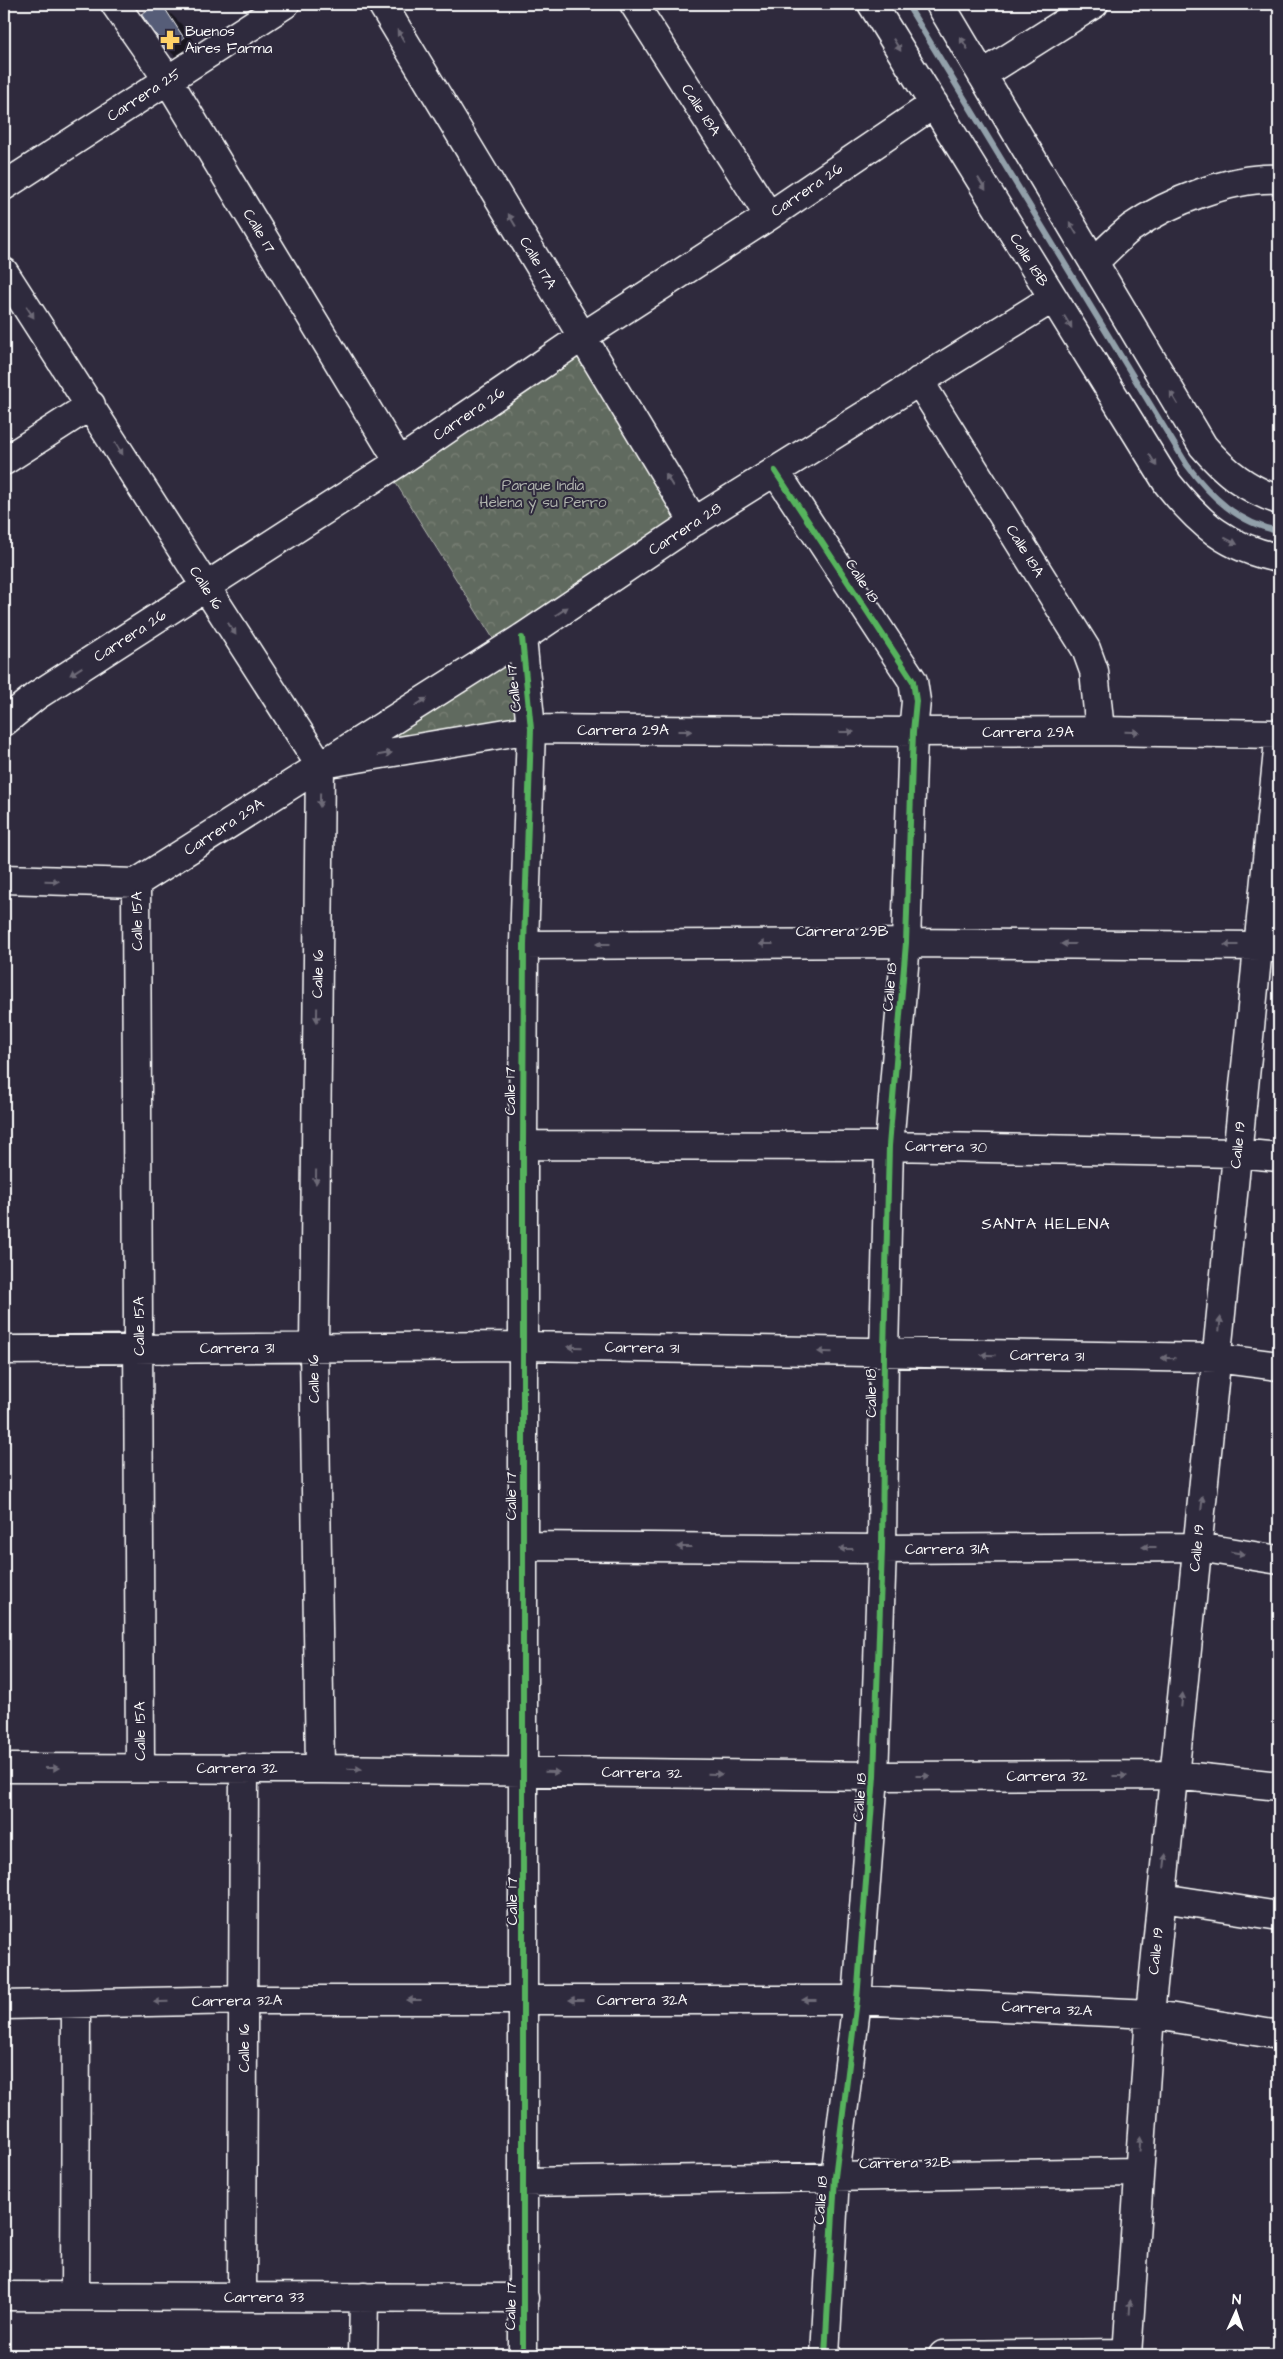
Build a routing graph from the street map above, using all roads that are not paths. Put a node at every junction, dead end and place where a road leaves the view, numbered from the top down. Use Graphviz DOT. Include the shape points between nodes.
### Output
graph roads {
  1 [pos="115,4"];
  2 [pos="285,4"];
  3 [pos="382,4"];
  4 [pos="634,4"];
  5 [pos="872,4"];
  6 [pos="940,4"];
  7 [pos="1094,4"];
  8 [pos="982,75"];
  9 [pos="168,80"];
  10 [pos="934,104"];
  11 [pos="1279,179"];
  12 [pos="4,186"];
  13 [pos="769,216"];
  14 [pos="1094,262"];
  15 [pos="4,272"];
  16 [pos="1053,298"];
  17 [pos="582,337"];
  18 [pos="919,381"];
  19 [pos="91,405"];
  20 [pos="4,461"];
  21 [pos="399,462"];
  22 [pos="775,470"];
  23 [pos="1279,500"];
  24 [pos="694,522"];
  25 [pos="1279,558"];
  26 [pos="205,588"];
  27 [pos="522,638"];
  28 [pos="4,722"];
  29 [pos="531,729"];
  30 [pos="1100,731"];
  31 [pos="913,732"];
  32 [pos="1279,734"];
  33 [pos="1279,741"];
  34 [pos="320,765"];
  35 [pos="4,879"];
  36 [pos="136,883"];
  37 [pos="906,943"];
  38 [pos="524,945"];
  39 [pos="1269,947"];
  40 [pos="522,1145"];
  41 [pos="889,1146"];
  42 [pos="1237,1152"];
  43 [pos="1279,1157"];
  44 [pos="523,1346"];
  45 [pos="314,1348"];
  46 [pos="139,1349"];
  47 [pos="4,1350"];
  48 [pos="884,1353"];
  49 [pos="1216,1358"];
  50 [pos="1279,1366"];
  51 [pos="524,1546"];
  52 [pos="1198,1547"];
  53 [pos="882,1549"];
  54 [pos="1279,1560"];
  55 [pos="4,1768"];
  56 [pos="140,1768"];
  57 [pos="244,1768"];
  58 [pos="320,1768"];
  59 [pos="524,1772"];
  60 [pos="1174,1775"];
  61 [pos="874,1776"];
  62 [pos="1279,1786"];
  63 [pos="1162,1898"];
  64 [pos="1279,1916"];
  65 [pos="244,2000"];
  66 [pos="524,2000"];
  67 [pos="857,2000"];
  68 [pos="76,2004"];
  69 [pos="4,2005"];
  70 [pos="1150,2014"];
  71 [pos="1279,2035"];
  72 [pos="1138,2172"];
  73 [pos="835,2177"];
  74 [pos="524,2182"];
  75 [pos="4,2296"];
  76 [pos="75,2296"];
  77 [pos="242,2297"];
  78 [pos="364,2297"];
  79 [pos="524,2298"];
  80 [pos="1127,2354"];
  81 [pos="363,2355"];
  82 [pos="523,2355"];
  83 [pos="826,2355"];
  84 [pos="943,2355"];
  1 -- 9 [label="street, Calle 17"];
  2 -- 9 [label="street, Carrera 25"];
  17 -- 3 [label="street, Calle 17A, one-way"];
  4 -- 13 [label="street, Calle 18A"];
  5 -- 10 [label="street, Calle 18B, one-way"];
  8 -- 6 [label="street, one-way"];
  7 -- 8 [label="street"];
  14 -- 8 [label="street, one-way"];
  9 -- 12 [label="street, Carrera 25"];
  9 -- 21 [label="street, Calle 17"];
  10 -- 13 [label="street, Carrera 26"];
  10 -- 16 [label="street, Calle 18B, one-way"];
  11 -- 14 [label="street" via="1224,186 1175,203 1131,229"];
  13 -- 17 [label="street, Carrera 26"];
  23 -- 14 [label="street, one-way" via="1258,493 1234,478 1203,446"];
  15 -- 19 [label="street, Calle 16, one-way"];
  16 -- 18 [label="street, Carrera 28"];
  16 -- 25 [label="street, Calle 18B, one-way" via="1168,484 1191,513 1246,549"];
  17 -- 21 [label="street, Carrera 26"];
  24 -- 17 [label="street, Calle 17A, one-way"];
  18 -- 22 [label="street, Carrera 28"];
  18 -- 30 [label="street, Calle 18A" via="1086,649 1094,670"];
  19 -- 20 [label="street"];
  19 -- 26 [label="street, Calle 16, one-way"];
  21 -- 26 [label="street, Carrera 26"];
  22 -- 24 [label="street, Carrera 28"];
  22 -- 31 [label="street, Calle 18" via="913,681 916,701"];
  27 -- 24 [label="street, Carrera 28, one-way"];
  26 -- 28 [label="street, Carrera 26, one-way" via="36,696"];
  26 -- 34 [label="street, Calle 16, one-way"];
  27 -- 29 [label="street, Calle 17"];
  34 -- 27 [label="street, Carrera 28, one-way"];
  29 -- 31 [label="street, Carrera 29A, one-way"];
  34 -- 29 [label="street, Carrera 29A, one-way"];
  29 -- 38 [label="street, Calle 17"];
  30 -- 31 [label="street, Carrera 29A"];
  30 -- 32 [label="street, Carrera 29A, one-way"];
  31 -- 37 [label="street, Calle 18"];
  33 -- 39 [label="street, Calle 19"];
  34 -- 36 [label="street, Carrera 29A"];
  34 -- 45 [label="street, Calle 16, one-way"];
  35 -- 36 [label="street, one-way"];
  36 -- 46 [label="street, Calle 15A"];
  37 -- 38 [label="street, Carrera 29B, one-way"];
  39 -- 37 [label="street, Carrera 29B, one-way"];
  37 -- 41 [label="street, Calle 18"];
  38 -- 40 [label="street, Calle 17"];
  39 -- 42 [label="street, Calle 19"];
  40 -- 41 [label="street, Carrera 30"];
  40 -- 44 [label="street, Calle 17"];
  41 -- 42 [label="street, Carrera 30"];
  41 -- 48 [label="street, Calle 18"];
  42 -- 43 [label="street, Carrera 30"];
  49 -- 42 [label="street, Calle 19, one-way"];
  44 -- 45 [label="street, Carrera 31"];
  48 -- 44 [label="street, Carrera 31, one-way"];
  44 -- 51 [label="street, Calle 17"];
  45 -- 46 [label="street, Carrera 31"];
  45 -- 58 [label="street, Calle 16"];
  46 -- 47 [label="street, Carrera 31"];
  46 -- 56 [label="street, Calle 15A"];
  49 -- 48 [label="street, Carrera 31, one-way"];
  48 -- 53 [label="street, Calle 18"];
  49 -- 50 [label="street, Carrera 31"];
  52 -- 49 [label="street, Calle 19, one-way"];
  53 -- 51 [label="street, Carrera 31A, one-way"];
  51 -- 59 [label="street, Calle 17"];
  52 -- 53 [label="street, Carrera 31A, one-way"];
  52 -- 54 [label="street, Carrera 31A, one-way"];
  60 -- 52 [label="street, Calle 19, one-way"];
  53 -- 61 [label="street, Calle 18"];
  55 -- 56 [label="street, Carrera 32, one-way"];
  56 -- 57 [label="street, Carrera 32"];
  57 -- 58 [label="street, Carrera 32"];
  57 -- 65 [label="street, Calle 16"];
  58 -- 59 [label="street, Carrera 32, one-way"];
  59 -- 61 [label="street, Carrera 32, one-way"];
  59 -- 66 [label="street, Calle 17"];
  61 -- 60 [label="street, Carrera 32, one-way"];
  60 -- 62 [label="street, Carrera 32"];
  63 -- 60 [label="street, Calle 19, one-way"];
  61 -- 67 [label="street, Calle 18"];
  63 -- 64 [label="street"];
  63 -- 70 [label="street, Calle 19"];
  66 -- 65 [label="street, Carrera 32A, one-way"];
  65 -- 68 [label="street, Carrera 32A, one-way"];
  65 -- 77 [label="street, Calle 16"];
  67 -- 66 [label="street, Carrera 32A, one-way"];
  66 -- 74 [label="street, Calle 17"];
  67 -- 70 [label="street, Carrera 32A"];
  67 -- 73 [label="street, Calle 18"];
  68 -- 69 [label="street, Carrera 32A"];
  68 -- 76 [label="street"];
  70 -- 71 [label="street, Carrera 32A"];
  72 -- 70 [label="street, Calle 19, one-way"];
  72 -- 73 [label="street, Carrera 32B"];
  80 -- 72 [label="street, Calle 19, one-way"];
  73 -- 74 [label="street, Carrera 32B"];
  73 -- 83 [label="street, Calle 18"];
  74 -- 79 [label="street, Calle 17"];
  75 -- 76 [label="street, Carrera 33"];
  76 -- 77 [label="street, Carrera 33"];
  77 -- 78 [label="street, Carrera 33"];
  78 -- 79 [label="street, Carrera 33"];
  78 -- 81 [label="street"];
  79 -- 82 [label="street, Calle 17"];
  80 -- 84 [label="street"];
}
